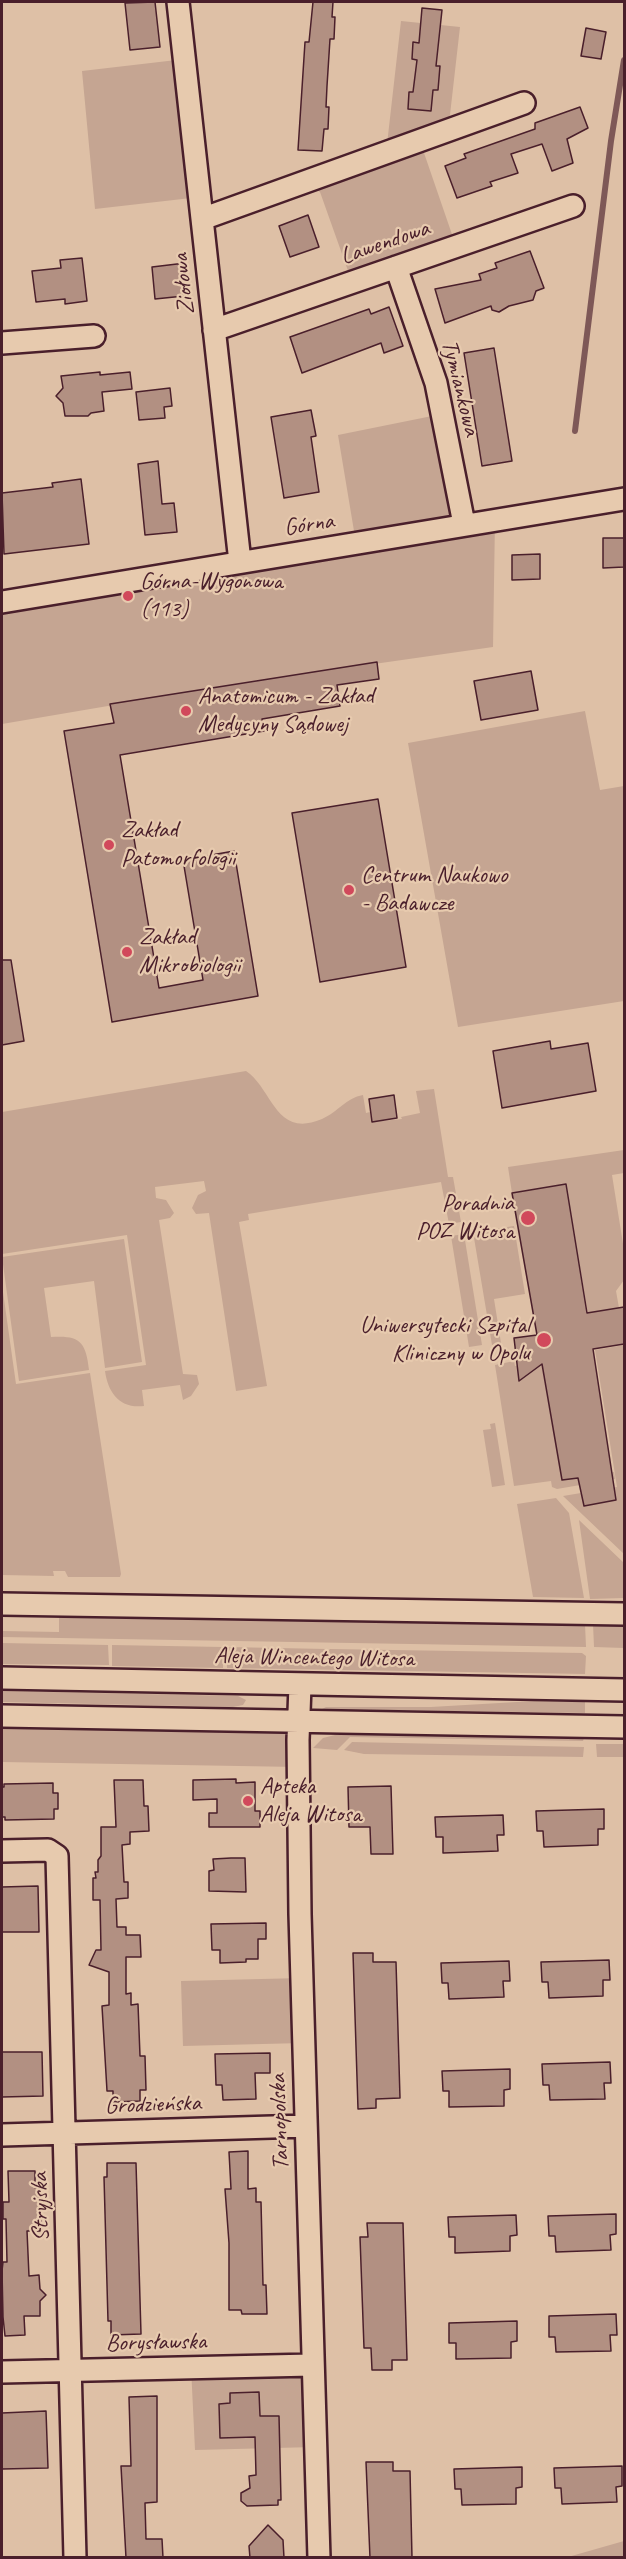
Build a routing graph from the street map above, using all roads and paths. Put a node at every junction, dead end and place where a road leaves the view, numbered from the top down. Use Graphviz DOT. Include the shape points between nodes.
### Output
graph roads {
  1 [pos="178,2"];
  2 [pos="524,103"];
  3 [pos="573,206"];
  4 [pos="202,219"];
  5 [pos="396,267"];
  6 [pos="214,330"];
  7 [pos="94,336"];
  8 [pos="2,343"];
  9 [pos="624,499"];
  10 [pos="464,524"];
  11 [pos="240,562"];
  12 [pos="2,602"];
  13 [pos="2,1604"];
  14 [pos="624,1614"];
  15 [pos="2,1678"];
  16 [pos="300,1685"];
  17 [pos="624,1690"];
  18 [pos="2,1716"];
  19 [pos="298,1722"];
  20 [pos="624,1727"];
  21 [pos="2,1851"];
  22 [pos="306,2126"];
  23 [pos="65,2134"];
  24 [pos="2,2135"];
  25 [pos="312,2365"];
  26 [pos="70,2370"];
  27 [pos="2,2372"];
  28 [pos="75,2558"];
  29 [pos="319,2558"];
  1 -- 4 [label="street, Ziołowa"];
  2 -- 4 [label="street"];
  3 -- 5 [label="street, Lawendowa"];
  4 -- 6 [label="street, Ziołowa"];
  5 -- 6 [label="street, Lawendowa"];
  5 -- 10 [label="street, Tymiankowa" via="436,383"];
  6 -- 11 [label="street, Ziołowa"];
  7 -- 8 [label="street"];
  9 -- 10 [label="street, Górna"];
  10 -- 11 [label="street, Górna"];
  11 -- 12 [label="street, Górna"];
  13 -- 14 [label="street, Aleja Wincentego Witosa"];
  15 -- 16 [label="street, Aleja Wincentego Witosa"];
  16 -- 17 [label="street, Aleja Wincentego Witosa"];
  16 -- 19 [label="street, Tarnopolska"];
  18 -- 19 [label="street"];
  19 -- 20 [label="street"];
  19 -- 22 [label="street, Tarnopolska"];
  21 -- 23 [label="street, Stryjska" via="48,1850 57,1856"];
  22 -- 23 [label="street, Grodzieńska"];
  22 -- 25 [label="street, Tarnopolska"];
  23 -- 24 [label="street, Grodzieńska"];
  23 -- 26 [label="street, Stryjska"];
  25 -- 26 [label="street, Borysławska"];
  25 -- 29 [label="street, Tarnopolska"];
  26 -- 27 [label="street, Borysławska"];
  26 -- 28 [label="street, Stryjska"];
}
